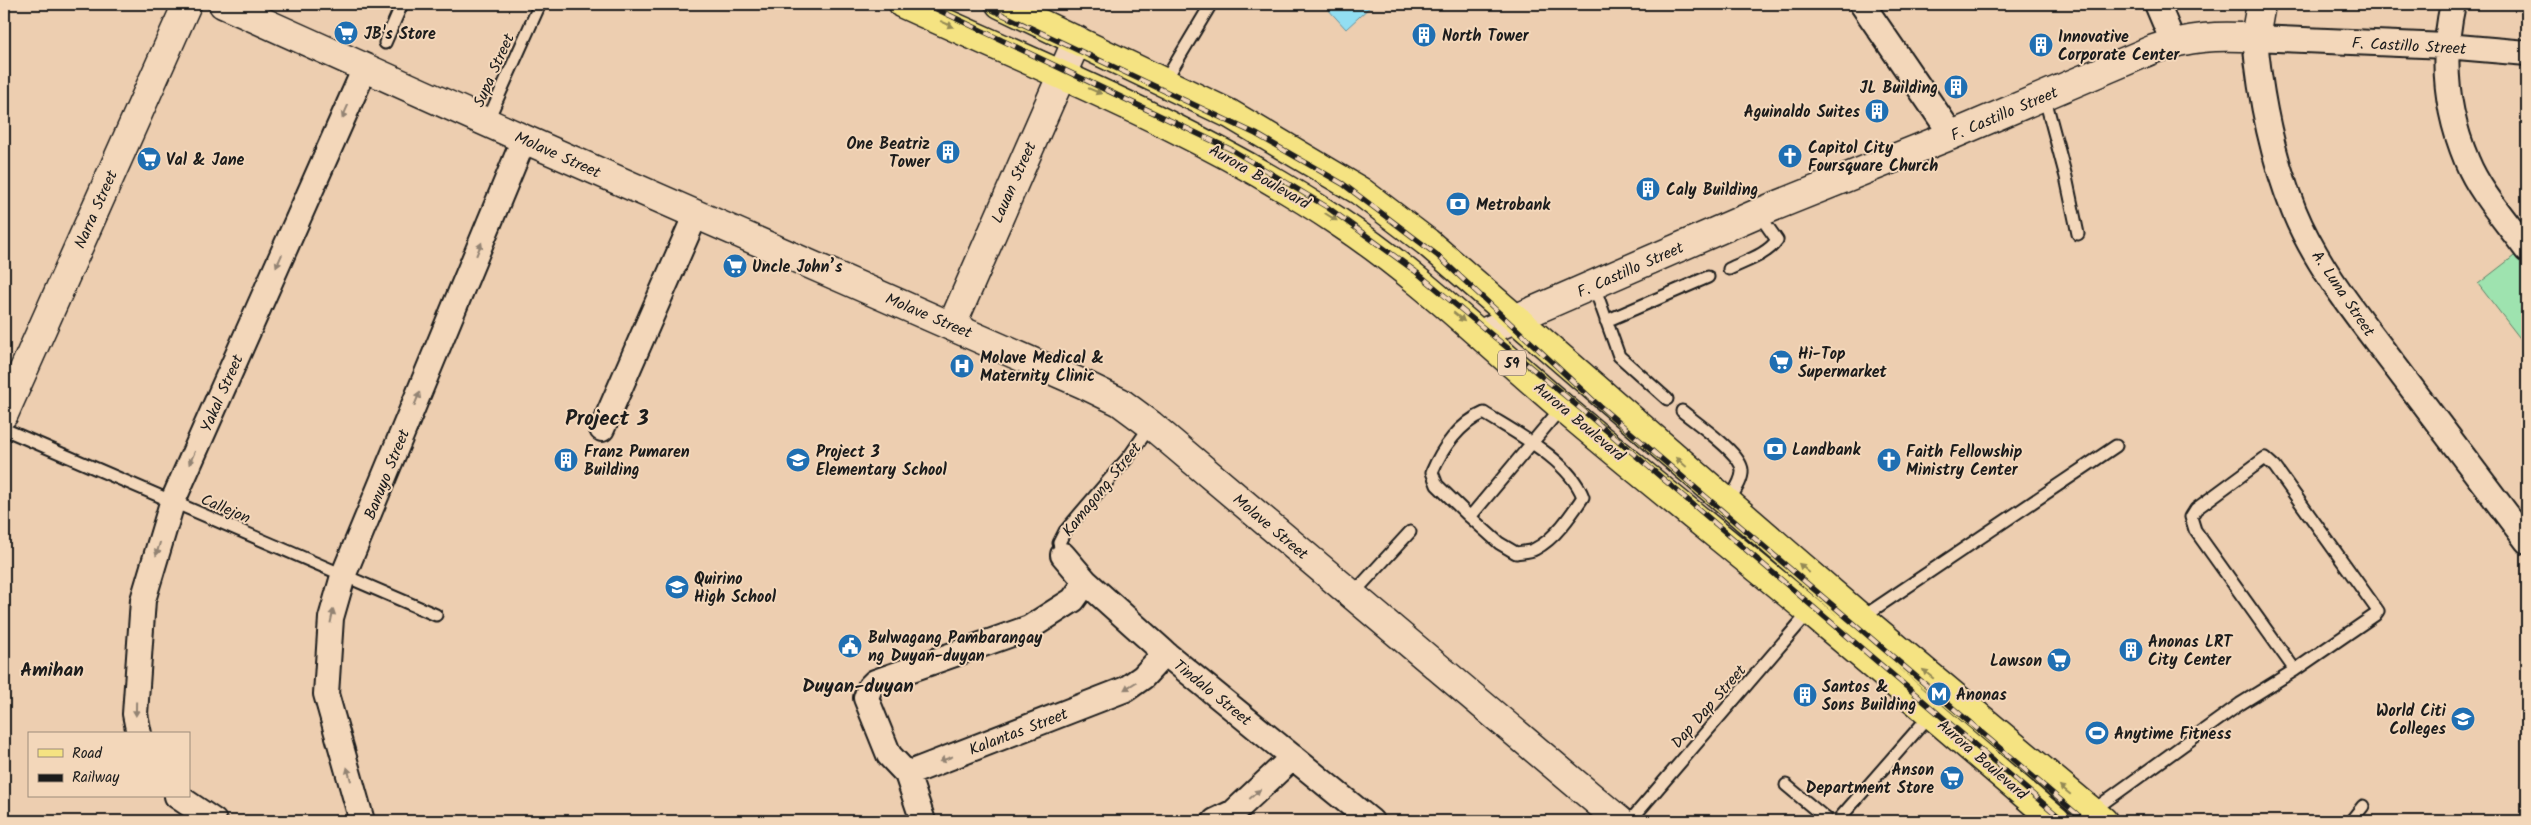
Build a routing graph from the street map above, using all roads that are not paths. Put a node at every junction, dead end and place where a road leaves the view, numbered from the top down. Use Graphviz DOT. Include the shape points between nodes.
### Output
graph roads {
  1 [pos="187,4"];
  2 [pos="223,4"];
  3 [pos="402,4"];
  4 [pos="540,4"];
  5 [pos="903,4"];
  6 [pos="1000,4"];
  7 [pos="1211,4"];
  8 [pos="2157,4"];
  9 [pos="2261,4"];
  10 [pos="2453,4"];
  11 [pos="1865,5"];
  12 [pos="2255,38"];
  13 [pos="1077,40"];
  14 [pos="2173,42"];
  15 [pos="385,43"];
  16 [pos="2446,46"];
  17 [pos="2527,53"];
  18 [pos="365,68"];
  19 [pos="1060,76"];
  20 [pos="1165,81"];
  21 [pos="2044,96"];
  22 [pos="487,122"];
  23 [pos="1952,135"];
  24 [pos="524,139"];
  25 [pos="1758,213"];
  26 [pos="696,214"];
  27 [pos="2078,234"];
  28 [pos="2527,250"];
  29 [pos="1729,269"];
  30 [pos="1708,277"];
  31 [pos="1594,286"];
  32 [pos="1515,319"];
  33 [pos="1606,321"];
  34 [pos="952,325"];
  35 [pos="1480,334"];
  36 [pos="1668,399"];
  37 [pos="1562,407"];
  38 [pos="1682,411"];
  39 [pos="4,414"];
  40 [pos="1151,425"];
  41 [pos="4,429"];
  42 [pos="602,430"];
  43 [pos="1532,444"];
  44 [pos="2116,446"];
  45 [pos="1728,502"];
  46 [pos="172,503"];
  47 [pos="1470,518"];
  48 [pos="1410,532"];
  49 [pos="2527,541"];
  50 [pos="1063,555"];
  51 [pos="343,576"];
  52 [pos="1086,582"];
  53 [pos="1352,595"];
  54 [pos="1810,611"];
  55 [pos="436,615"];
  56 [pos="1861,618"];
  57 [pos="1164,653"];
  58 [pos="2295,670"];
  59 [pos="1931,714"];
  60 [pos="139,732"];
  61 [pos="1293,757"];
  62 [pos="907,774"];
  63 [pos="1786,785"];
  64 [pos="180,798"];
  65 [pos="2363,806"];
  66 [pos="2097,816"];
  67 [pos="214,821"];
  68 [pos="362,821"];
  69 [pos="923,821"];
  70 [pos="1215,821"];
  71 [pos="1371,821"];
  72 [pos="1620,821"];
  73 [pos="1630,821"];
  74 [pos="1831,821"];
  75 [pos="2056,821"];
  76 [pos="2351,821"];
  1 -- 39 [label="street, Narra Street"];
  2 -- 18 [label="street, Molave Street"];
  3 -- 15 [label="lane"];
  4 -- 22 [label="lane, Supa Street"];
  5 -- 19 [label="main road, Aurora Boulevard / 59, one-way"];
  6 -- 13 [label="main road, Aurora Boulevard / 59"];
  7 -- 20 [label="lane"];
  8 -- 14 [label="street"];
  9 -- 12 [label="street, A. Luna Street"];
  10 -- 16 [label="street"];
  11 -- 23 [label="street"];
  12 -- 14 [label="street, F. Castillo Street" via="2217,35"];
  12 -- 16 [label="street, F. Castillo Street"];
  12 -- 49 [label="street, A. Luna Street" via="2262,93 2278,166 2294,212 2313,250 2355,313"];
  13 -- 19 [label="street, Lauan Street"];
  13 -- 20 [label="main road, Aurora Boulevard / 59"];
  14 -- 21 [label="street, F. Castillo Street"];
  16 -- 17 [label="street, F. Castillo Street"];
  16 -- 28 [label="street" via="2452,119 2467,162"];
  18 -- 22 [label="street, Molave Street"];
  18 -- 46 [label="street, Yakal Street, one-way"];
  19 -- 34 [label="street, Lauan Street"];
  19 -- 35 [label="main road, Aurora Boulevard / 59, one-way" via="1155,119 1276,183 1339,222 1401,268"];
  20 -- 32 [label="main road, Aurora Boulevard / 59" via="1239,119 1360,191 1427,242"];
  21 -- 23 [label="street, F. Castillo Street"];
  21 -- 27 [label="lane"];
  22 -- 24 [label="street, Molave Street"];
  23 -- 25 [label="street, F. Castillo Street"];
  24 -- 26 [label="street, Molave Street"];
  51 -- 24 [label="street, Banuyo Street, one-way"];
  25 -- 29 [label="lane" via="1777,240 1764,252"];
  25 -- 31 [label="street, F. Castillo Street"];
  26 -- 34 [label="street, Molave Street"];
  26 -- 42 [label="street"];
  30 -- 33 [label="lane"];
  31 -- 32 [label="street, F. Castillo Street"];
  31 -- 33 [label="lane"];
  32 -- 35 [label="street, F. Castillo Street"];
  45 -- 32 [label="main road, Aurora Boulevard / 59, one-way"];
  33 -- 36 [label="lane" via="1619,356"];
  34 -- 40 [label="street, Molave Street" via="1120,402"];
  35 -- 37 [label="main road, Aurora Boulevard / 59"];
  37 -- 43 [label="lane"];
  37 -- 54 [label="main road, Aurora Boulevard / 59"];
  38 -- 45 [label="lane" via="1737,457 1742,469 1741,478"];
  40 -- 50 [label="lane, Kamagong Street" via="1130,455 1065,531 1059,543"];
  40 -- 53 [label="street, Molave Street"];
  41 -- 46 [label="lane, Callejon"];
  43 -- 47 [label="lane"];
  43 -- 47 [label="lane" via="1484,413 1472,418 1455,435 1438,457 1432,472 1437,485"];
  43 -- 47 [label="lane" via="1560,466 1578,486 1583,497 1571,515 1534,549 1516,553"];
  44 -- 56 [label="lane"];
  56 -- 45 [label="main road, Aurora Boulevard / 59, one-way"];
  46 -- 51 [label="lane, Callejon"];
  46 -- 60 [label="street, Yakal Street, one-way" via="143,600 135,714"];
  48 -- 53 [label="lane"];
  50 -- 52 [label="street, Tindalo Street"];
  51 -- 55 [label="lane, Callejon"];
  68 -- 51 [label="street, Banuyo Street, one-way" via="326,694 331,618"];
  52 -- 57 [label="street, Tindalo Street"];
  52 -- 62 [label="street" via="1073,600 1029,628 875,682 870,687 866,698 886,749"];
  53 -- 72 [label="street, Molave Street"];
  54 -- 59 [label="main road, Aurora Boulevard / 59"];
  54 -- 73 [label="lane, Dap Dap Street"];
  66 -- 56 [label="main road, Aurora Boulevard / 59, one-way"];
  57 -- 61 [label="street, Tindalo Street"];
  57 -- 62 [label="street, Kalantas Street, one-way" via="1143,677 1126,689"];
  58 -- 58 [label="lane" via="2375,616 2378,610 2275,467 2265,458 2196,509 2190,517 2195,530"];
  58 -- 66 [label="lane" via="2240,704"];
  59 -- 74 [label="lane" via="1839,819"];
  59 -- 75 [label="main road, Aurora Boulevard / 59"];
  70 -- 61 [label="street, one-way" via="1234,812"];
  61 -- 71 [label="street, Tindalo Street"];
  62 -- 69 [label="street"];
  63 -- 74 [label="lane"];
  64 -- 67 [label="street"];
  65 -- 76 [label="lane"];
}
